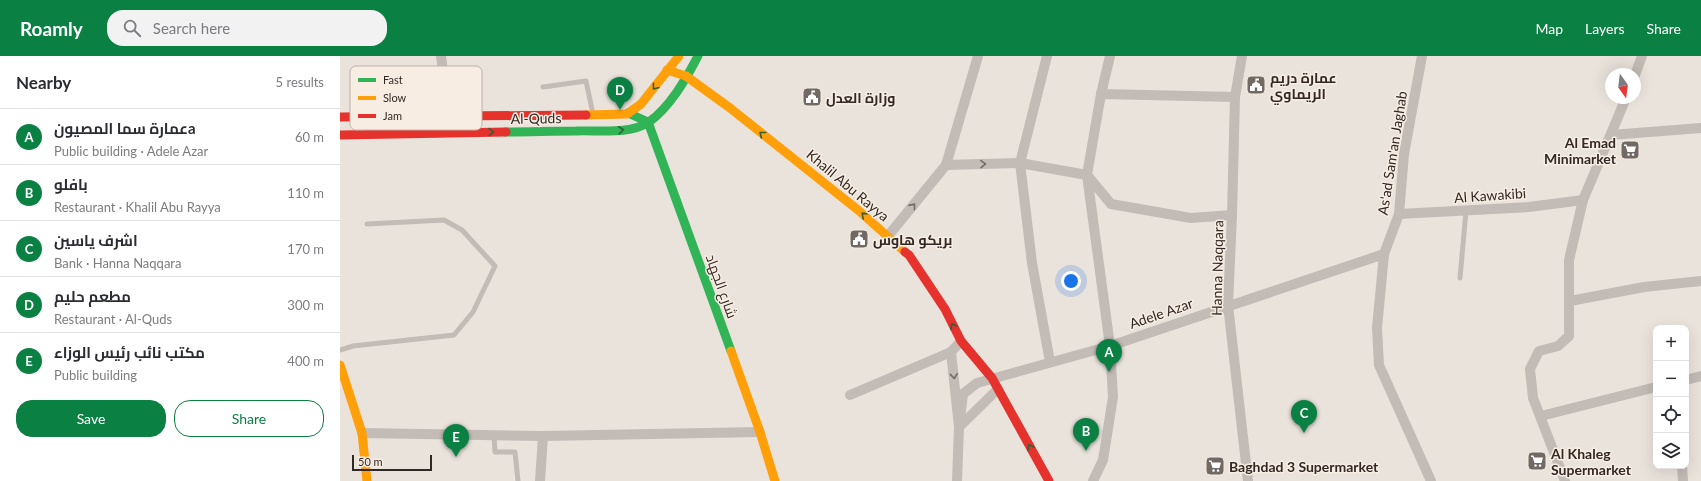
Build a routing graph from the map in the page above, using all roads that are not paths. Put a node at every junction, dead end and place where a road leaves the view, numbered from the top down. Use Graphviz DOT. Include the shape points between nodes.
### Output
graph roads {
  1 [pos="442,56"];
  2 [pos="679,56"];
  3 [pos="698,56"];
  4 [pos="978,56"];
  5 [pos="1047,56"];
  6 [pos="1110,56"];
  7 [pos="1242,56"];
  8 [pos="1422,56"];
  9 [pos="1642,56"];
  10 [pos="443,66"];
  11 [pos="1638,68"];
  12 [pos="668,70"];
  13 [pos="686,76"];
  14 [pos="543,87"];
  15 [pos="1101,94"];
  16 [pos="1235,97"];
  17 [pos="1624,104"];
  18 [pos="628,113"];
  19 [pos="482,115"];
  20 [pos="593,115"];
  21 [pos="340,116"];
  22 [pos="350,116"];
  23 [pos="648,122"];
  24 [pos="1701,128"];
  25 [pos="340,135"];
  26 [pos="1611,135"];
  27 [pos="1020,163"];
  28 [pos="946,165"];
  29 [pos="1087,175"];
  30 [pos="1583,200"];
  31 [pos="1466,211"];
  32 [pos="1399,214"];
  33 [pos="1232,215"];
  34 [pos="367,224"];
  35 [pos="888,236"];
  36 [pos="1384,254"];
  37 [pos="1460,278"];
  38 [pos="1701,281"];
  39 [pos="1570,301"];
  40 [pos="1228,305"];
  41 [pos="961,340"];
  42 [pos="1110,346"];
  43 [pos="340,350"];
  44 [pos="951,352"];
  45 [pos="1050,362"];
  46 [pos="340,365"];
  47 [pos="1701,376"];
  48 [pos="992,378"];
  49 [pos="1689,379"];
  50 [pos="1653,388"];
  51 [pos="998,389"];
  52 [pos="850,395"];
  53 [pos="1541,416"];
  54 [pos="959,427"];
  55 [pos="760,432"];
  56 [pos="362,433"];
  57 [pos="494,435"];
  58 [pos="543,436"];
  59 [pos="1682,469"];
  60 [pos="367,481"];
  61 [pos="518,481"];
  62 [pos="540,481"];
  63 [pos="775,481"];
  64 [pos="957,481"];
  65 [pos="1049,481"];
  66 [pos="1093,481"];
  67 [pos="1248,481"];
  68 [pos="1431,481"];
  69 [pos="1565,481"];
  70 [pos="1683,481"];
  1 -- 10 [label="street"];
  2 -- 12 [label="street"];
  3 -- 13 [label="street, Al-Quds"];
  4 -- 28 [label="street"];
  5 -- 27 [label="street"];
  6 -- 15 [label="street"];
  7 -- 16 [label="street, Hanna Naqqara"];
  8 -- 32 [label="street, As'ad Sam'an Jaghab" via="1404,154"];
  9 -- 11 [label="street"];
  12 -- 13 [label="street, Khalil Abu Rayya"];
  12 -- 18 [label="street, one-way" via="641,104"];
  13 -- 23 [label="street, Al-Quds" via="667,104"];
  35 -- 13 [label="street, Khalil Abu Rayya, one-way" via="802,165"];
  14 -- 20 [label="lane" via="586,81"];
  15 -- 16 [label="street"];
  15 -- 29 [label="street"];
  16 -- 33 [label="street, Hanna Naqqara"];
  17 -- 26 [label="street"];
  18 -- 20 [label="street, Al-Quds"];
  18 -- 23 [label="street"];
  19 -- 20 [label="street, Al-Quds"];
  21 -- 22 [label="street, Al-Quds"];
  25 -- 23 [label="street, Al-Quds, one-way" via="621,130"];
  23 -- 55 [label="street, شارع الجهاد"];
  24 -- 26 [label="street"];
  26 -- 30 [label="street"];
  28 -- 27 [label="street, one-way"];
  27 -- 29 [label="street"];
  27 -- 45 [label="street" via="1032,263"];
  35 -- 28 [label="street, one-way"];
  29 -- 33 [label="street" via="1111,204 1191,218"];
  29 -- 42 [label="street"];
  30 -- 31 [label="street, Al Kawakibi"];
  30 -- 39 [label="street" via="1570,260"];
  31 -- 32 [label="street, Al Kawakibi"];
  31 -- 37 [label="lane"];
  32 -- 36 [label="street, As'ad Sam'an Jaghab"];
  33 -- 40 [label="street, Hanna Naqqara"];
  34 -- 43 [label="lane" via="444,220 462,230 495,266 473,312 454,335 353,346"];
  41 -- 35 [label="street, Khalil Abu Rayya, one-way" via="945,309 909,255"];
  36 -- 40 [label="street, Adele Azar"];
  36 -- 68 [label="street, As'ad Sam'an Jaghab" via="1377,328 1379,365"];
  38 -- 39 [label="street" via="1644,287"];
  39 -- 53 [label="street" via="1569,336 1558,346 1539,352 1530,369 1533,398"];
  40 -- 42 [label="street, Adele Azar"];
  40 -- 67 [label="street, Hanna Naqqara"];
  41 -- 44 [label="street"];
  41 -- 48 [label="street, Khalil Abu Rayya"];
  42 -- 45 [label="street, Adele Azar"];
  42 -- 66 [label="street" via="1113,397 1103,460"];
  44 -- 52 [label="street"];
  44 -- 54 [label="street, one-way"];
  45 -- 48 [label="street, Adele Azar"];
  46 -- 56 [label="street"];
  47 -- 49 [label="street"];
  48 -- 51 [label="street, Khalil Abu Rayya"];
  48 -- 54 [label="street, Adele Azar" via="977,383 963,394"];
  50 -- 53 [label="street"];
  51 -- 54 [label="street"];
  65 -- 51 [label="street, Khalil Abu Rayya, one-way"];
  53 -- 69 [label="street"];
  54 -- 64 [label="street"];
  55 -- 58 [label="street"];
  55 -- 63 [label="street, شارع الجهاد"];
  56 -- 57 [label="street"];
  56 -- 60 [label="street"];
  57 -- 58 [label="street"];
  57 -- 61 [label="lane" via="495,452 515,452"];
  58 -- 62 [label="street"];
  59 -- 70 [label="street"];
}
